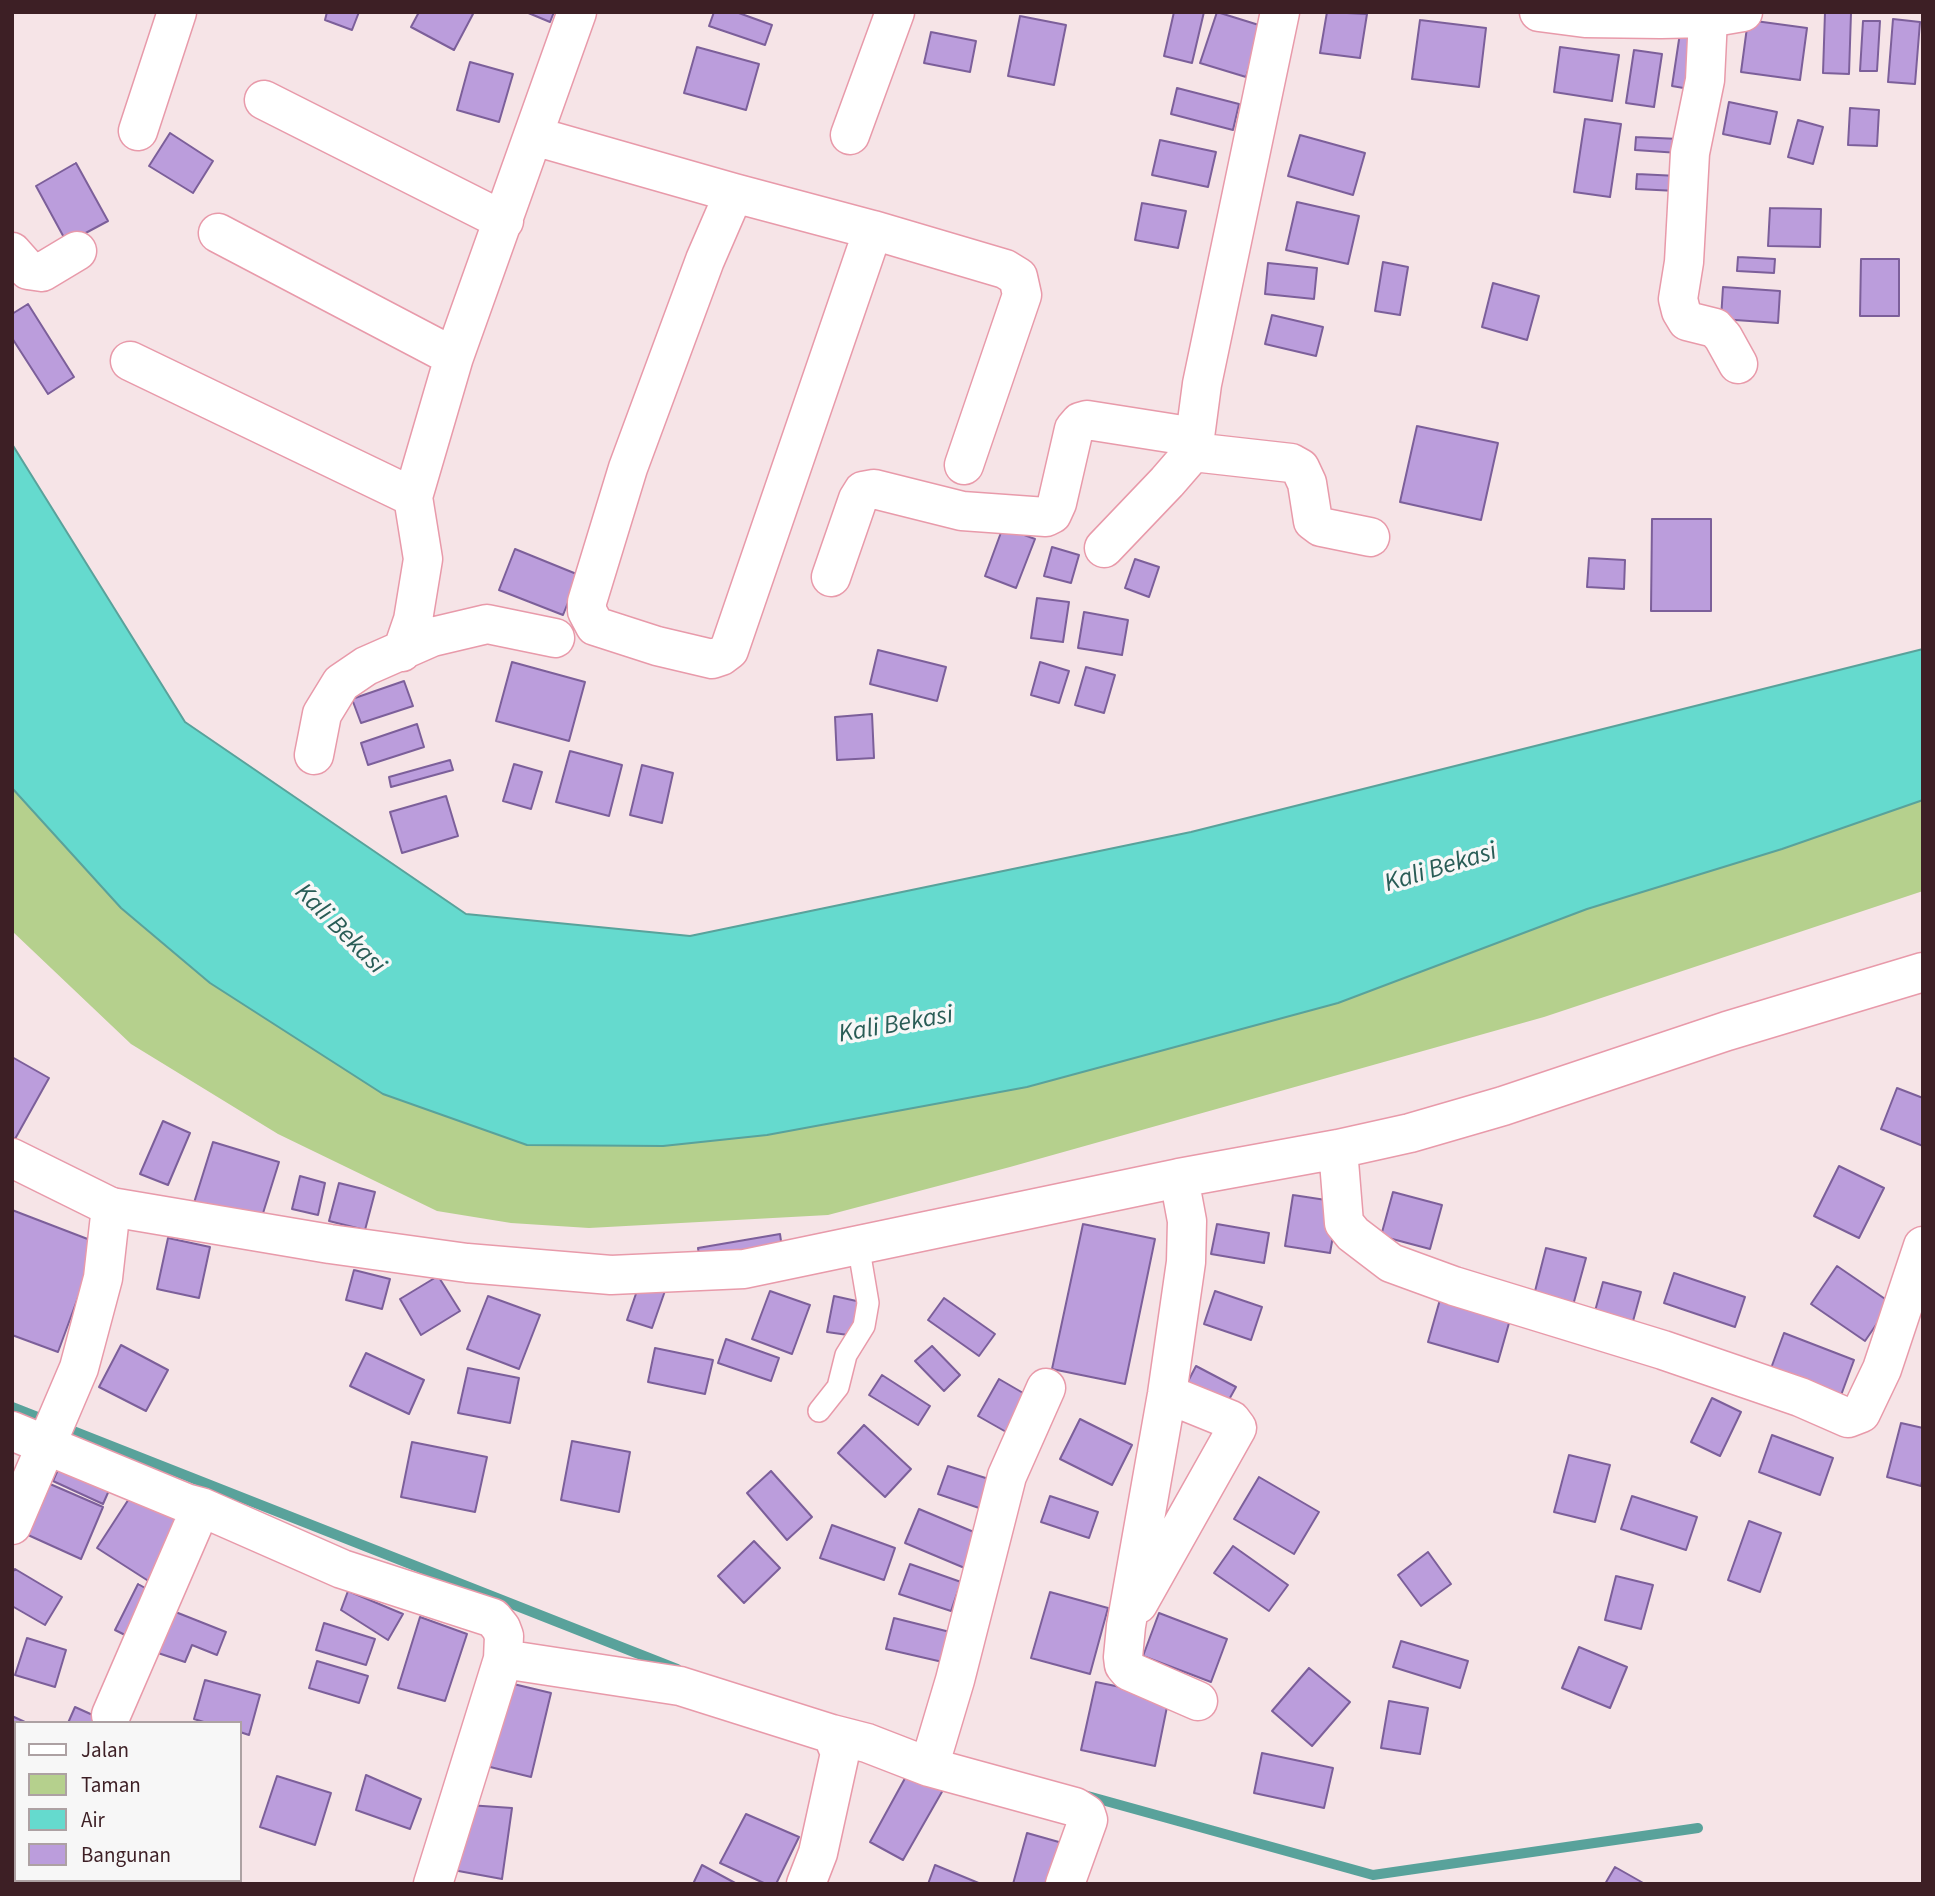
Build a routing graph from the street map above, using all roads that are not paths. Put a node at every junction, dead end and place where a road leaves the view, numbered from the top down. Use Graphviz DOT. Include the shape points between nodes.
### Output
graph roads {
  1 [pos="177,12"];
  2 [pos="577,12"];
  3 [pos="895,12"];
  4 [pos="1280,12"];
  5 [pos="1539,12"];
  6 [pos="1725,15"];
  7 [pos="264,100"];
  8 [pos="138,131"];
  9 [pos="850,135"];
  10 [pos="534,136"];
  11 [pos="734,194"];
  12 [pos="504,221"];
  13 [pos="873,230"];
  14 [pos="218,233"];
  15 [pos="77,250"];
  16 [pos="12,252"];
  17 [pos="454,357"];
  18 [pos="130,360"];
  19 [pos="1738,364"];
  20 [pos="1194,444"];
  21 [pos="964,465"];
  22 [pos="413,497"];
  23 [pos="1370,537"];
  24 [pos="1104,548"];
  25 [pos="831,577"];
  26 [pos="555,638"];
  27 [pos="402,652"];
  28 [pos="314,755"];
  29 [pos="1923,972"];
  30 [pos="1338,1149"];
  31 [pos="12,1158"];
  32 [pos="1179,1178"];
  33 [pos="111,1206"];
  34 [pos="858,1244"];
  35 [pos="1923,1246"];
  36 [pos="1046,1388"];
  37 [pos="1167,1394"];
  38 [pos="818,1411"];
  39 [pos="12,1431"];
  40 [pos="53,1433"];
  41 [pos="201,1507"];
  42 [pos="12,1525"];
  43 [pos="1126,1626"];
  44 [pos="503,1659"];
  45 [pos="1199,1701"];
  46 [pos="111,1715"];
  47 [pos="846,1743"];
  48 [pos="929,1767"];
  49 [pos="433,1884"];
  50 [pos="806,1884"];
  51 [pos="1065,1884"];
  1 -- 8 [label="street"];
  2 -- 10 [label="street"];
  3 -- 9 [label="street"];
  4 -- 20 [label="street" via="1202,384"];
  5 -- 6 [label="street" via="1585,18"];
  6 -- 19 [label="street" via="1690,153 1678,299 1687,321 1715,328"];
  7 -- 12 [label="street"];
  10 -- 11 [label="street"];
  10 -- 12 [label="street"];
  11 -- 13 [label="street"];
  11 -- 13 [label="street" via="628,468 587,602 595,626 657,646 712,659 729,650"];
  12 -- 17 [label="street"];
  13 -- 21 [label="street" via="1005,269 1021,282 1022,295"];
  14 -- 17 [label="street"];
  15 -- 16 [label="street" via="42,272 28,270"];
  17 -- 22 [label="street"];
  18 -- 22 [label="street"];
  20 -- 23 [label="street" via="1291,463 1300,468 1307,483 1313,521 1321,527"];
  20 -- 24 [label="street"];
  20 -- 25 [label="street" via="1080,422 1074,429 1057,503 1046,517 962,511 874,489 863,491"];
  22 -- 27 [label="street" via="423,559 413,620"];
  26 -- 27 [label="street" via="487,624 432,637"];
  27 -- 28 [label="street" via="366,666 341,683 321,714"];
  29 -- 30 [label="street" via="1503,1106"];
  30 -- 32 [label="street"];
  30 -- 35 [label="street" via="1344,1223 1391,1263 1663,1350 1848,1418 1861,1413 1882,1368"];
  31 -- 33 [label="street"];
  32 -- 34 [label="street"];
  32 -- 37 [label="street" via="1187,1221 1186,1262"];
  33 -- 34 [label="street" via="467,1263 611,1275 744,1269"];
  33 -- 40 [label="street" via="103,1278 79,1368"];
  34 -- 38 [label="lane" via="867,1303 864,1326 846,1356 838,1387"];
  36 -- 48 [label="street" via="1007,1476"];
  37 -- 43 [label="street"];
  37 -- 43 [label="street" via="1231,1420 1237,1428"];
  39 -- 40 [label="street"];
  40 -- 41 [label="street"];
  40 -- 42 [label="street"];
  41 -- 44 [label="street" via="342,1569 492,1618 504,1636"];
  41 -- 46 [label="street"];
  43 -- 45 [label="street" via="1123,1657 1129,1671"];
  44 -- 47 [label="street" via="680,1686"];
  44 -- 49 [label="street"];
  47 -- 48 [label="street"];
  47 -- 50 [label="street"];
  48 -- 51 [label="street" via="1075,1807 1086,1814 1088,1820"];
}
